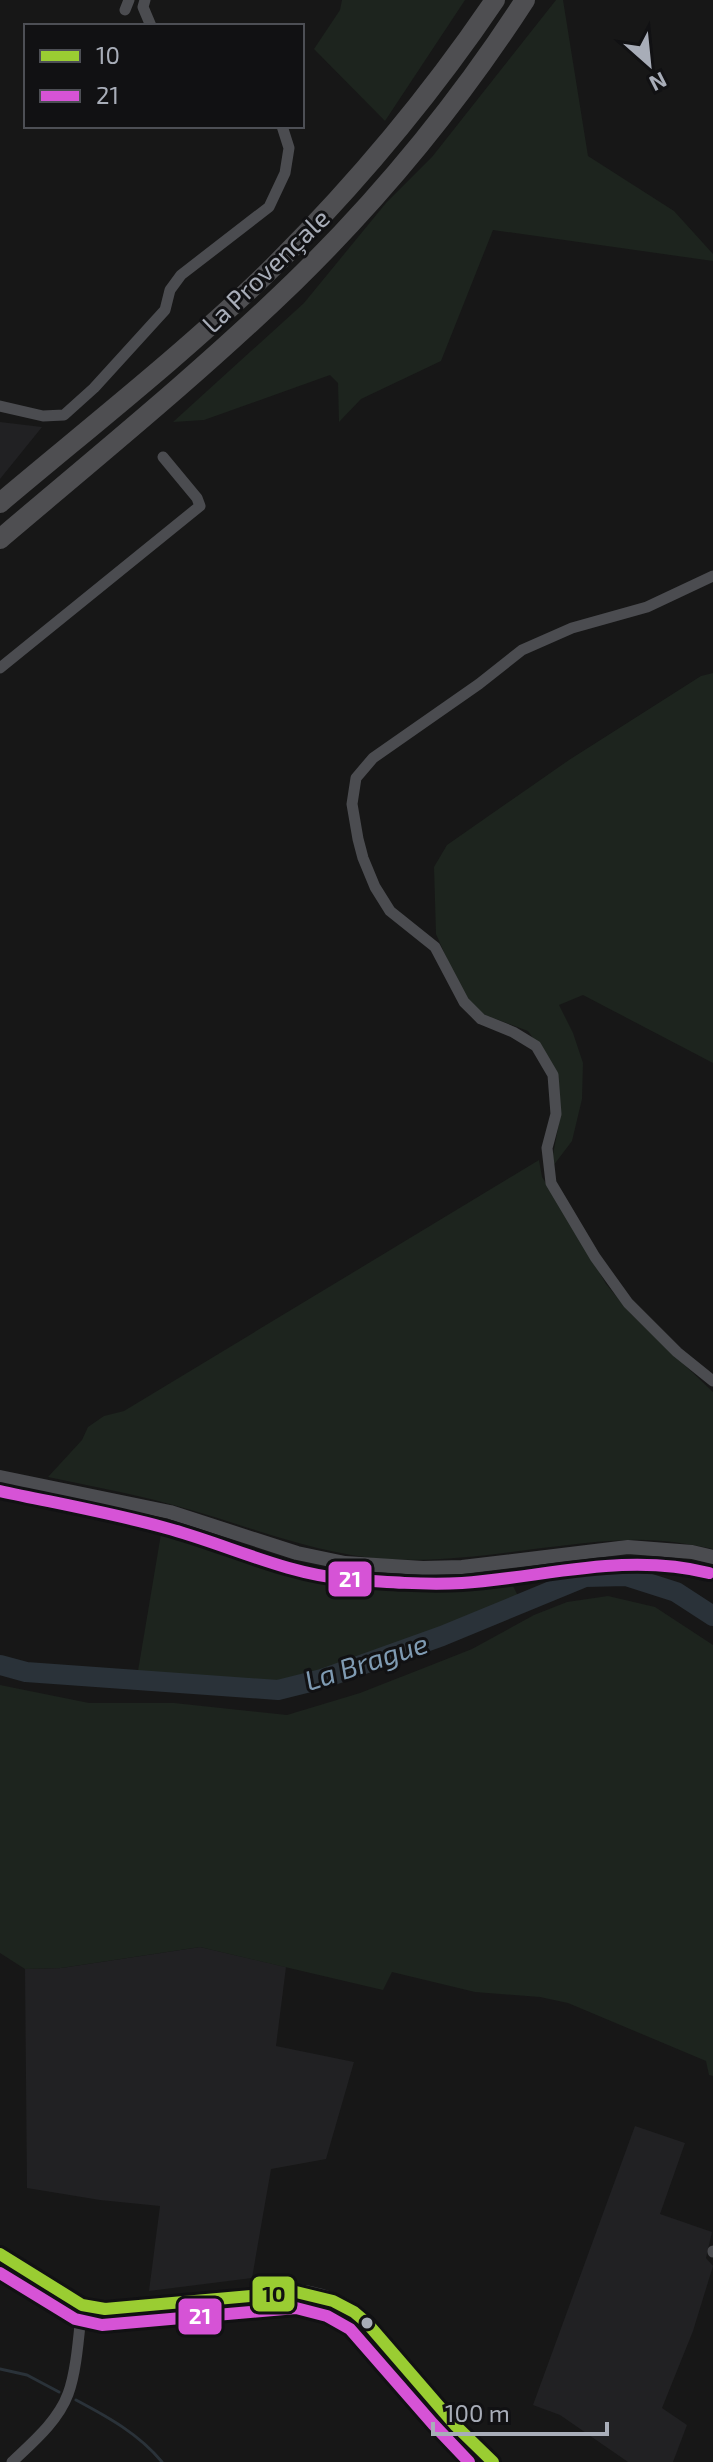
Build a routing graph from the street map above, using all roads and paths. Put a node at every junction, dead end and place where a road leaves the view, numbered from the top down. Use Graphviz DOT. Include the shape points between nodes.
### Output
graph roads {
  1 [pos="145,0"];
  2 [pos="495,0"];
  3 [pos="525,0"];
  4 [pos="150,24"];
  5 [pos="283,128"];
  6 [pos="0,406"];
  7 [pos="163,457"];
  8 [pos="0,503"];
  9 [pos="0,539"];
  10 [pos="713,576"];
  11 [pos="0,668"];
  12 [pos="713,1381"];
  13 [pos="3,1477"];
  14 [pos="713,1557"];
  15 [pos="0,2254"];
  16 [pos="82,2305"];
  17 [pos="12,2462"];
  18 [pos="493,2462"];
  1 -- 4 [label="street"];
  2 -- 8 [label="highway, La Provençale" via="419,105 298,241 180,351"];
  3 -- 9 [label="highway, La Provençale" via="444,115 332,243 208,362"];
  5 -- 6 [label="street" via="289,148 285,173 269,207 181,275 165,310 94,388 64,415"];
  7 -- 11 [label="street" via="200,506"];
  10 -- 12 [label="street" via="647,607 572,628 522,650 373,758 356,778 352,804 363,858 390,911 435,947 464,1002 481,1019 536,1046 553,1075 556,1114 547,1148 551,1183 595,1257 628,1303"];
  13 -- 14 [label="street" via="170,1512 345,1563 462,1567 628,1547"];
  15 -- 16 [label="main road"];
  16 -- 17 [label="street" via="68,2395 48,2426"];
  16 -- 18 [label="main road" via="132,2308 296,2292 324,2297 370,2325 455,2426"];
}
